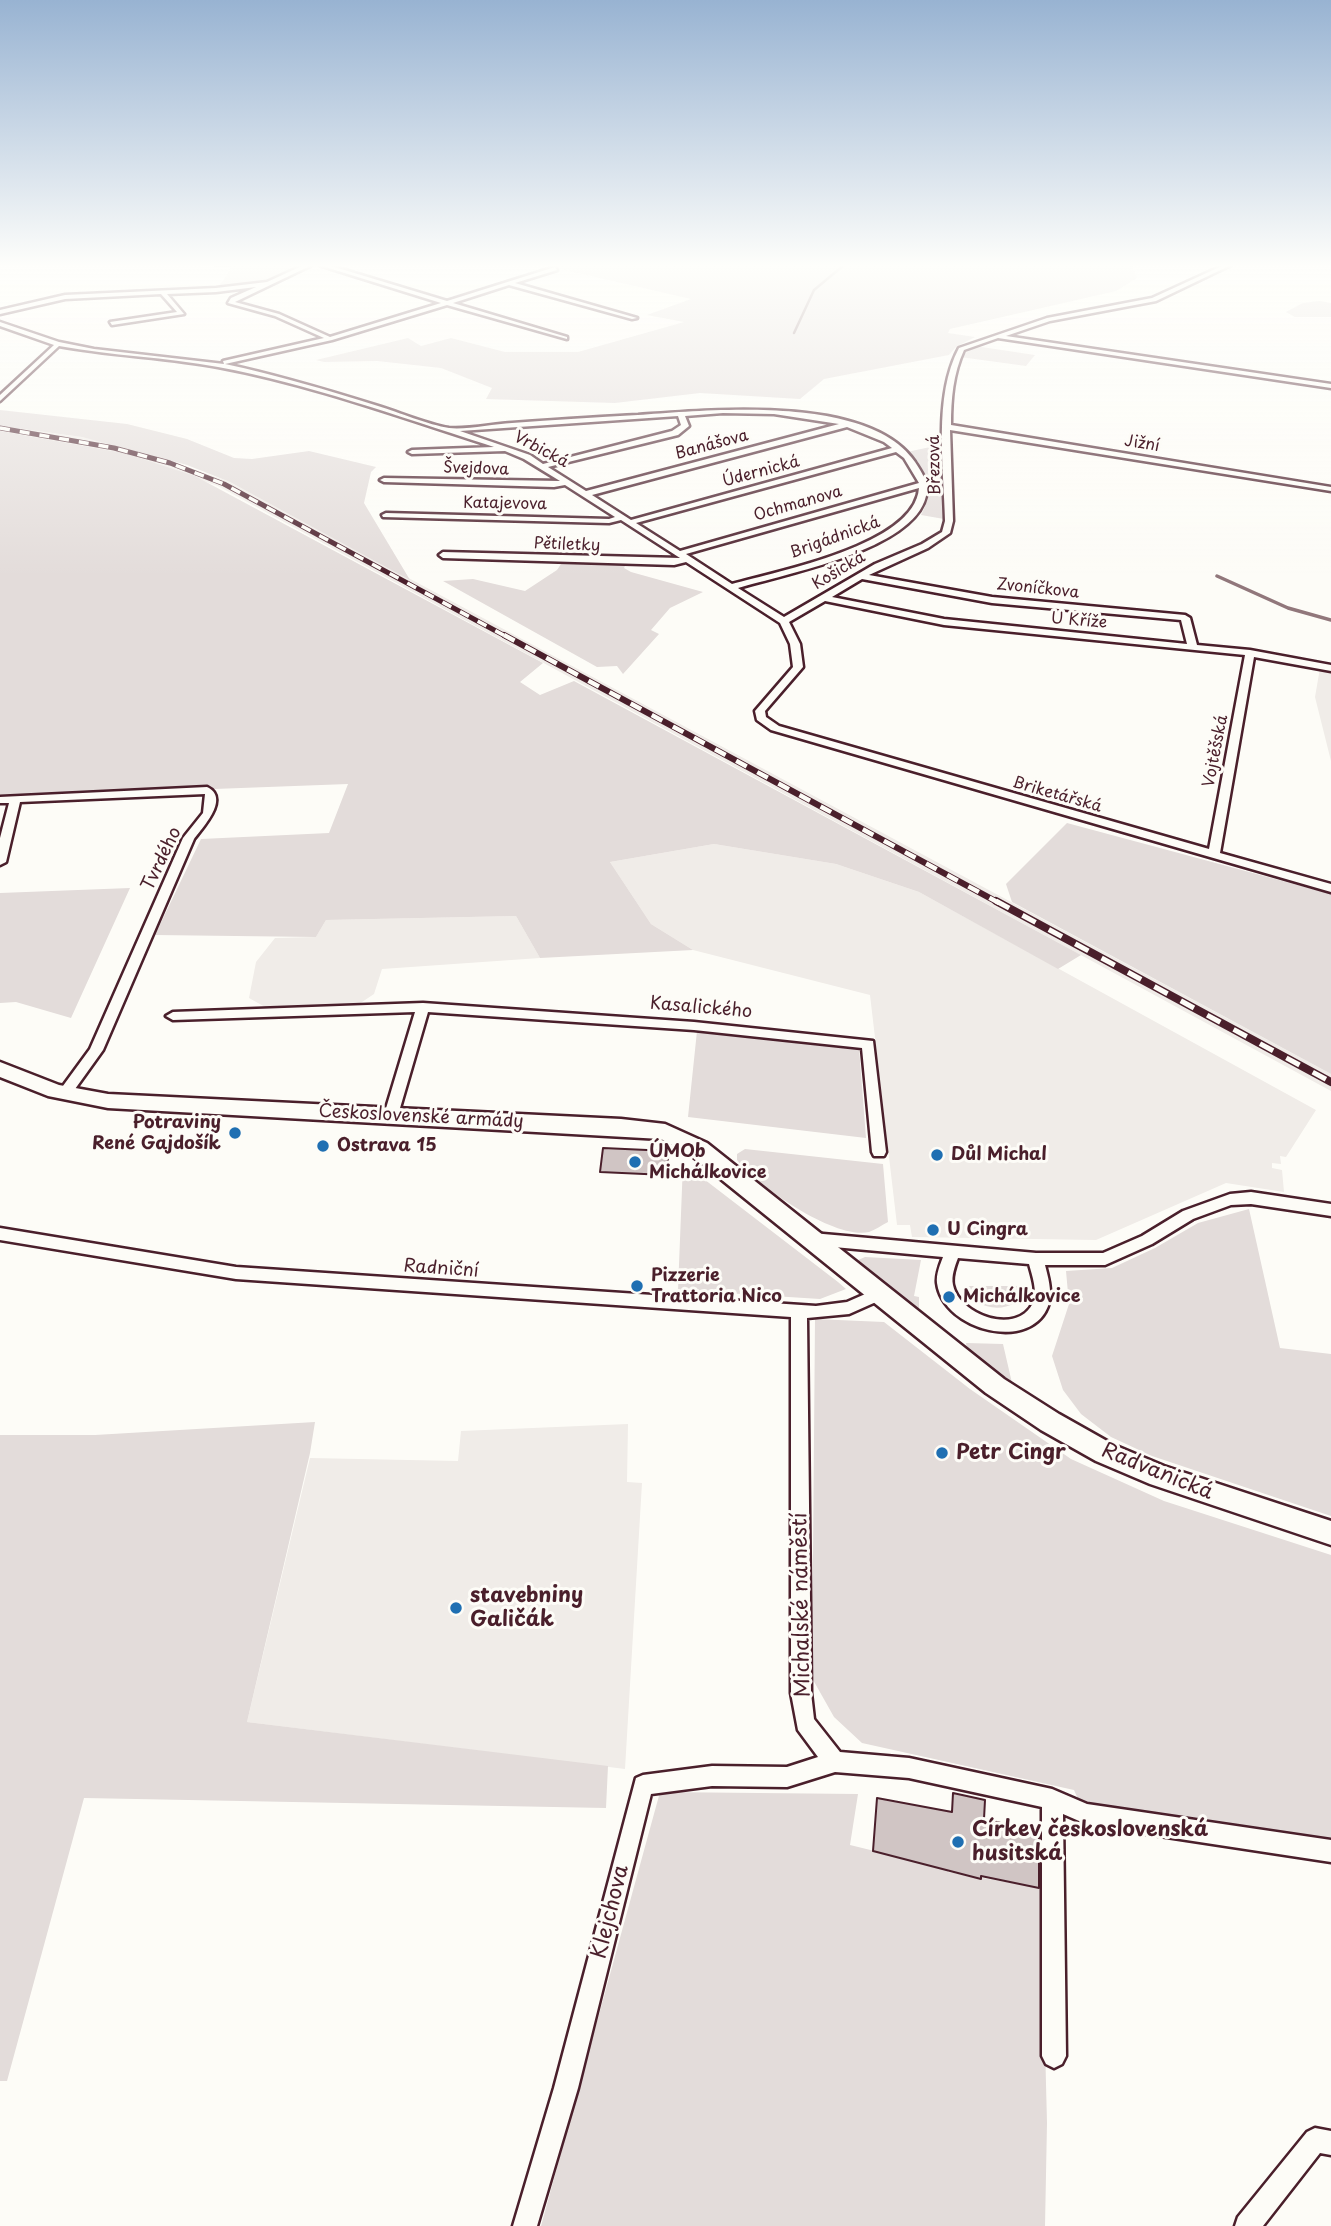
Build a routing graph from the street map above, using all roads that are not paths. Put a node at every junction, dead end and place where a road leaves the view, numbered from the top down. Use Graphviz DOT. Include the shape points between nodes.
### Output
graph roads {
  1 [pos="31,369"];
  2 [pos="238,369"];
  3 [pos="952,369"];
  4 [pos="1216,369"];
  5 [pos="1331,386"];
  6 [pos="0,398"];
  7 [pos="680,413"];
  8 [pos="846,424"];
  9 [pos="948,427"];
  10 [pos="451,430"];
  11 [pos="505,448"];
  12 [pos="898,449"];
  13 [pos="412,452"];
  14 [pos="542,466"];
  15 [pos="384,480"];
  16 [pos="567,482"];
  17 [pos="923,484"];
  18 [pos="1331,489"];
  19 [pos="586,494"];
  20 [pos="386,515"];
  21 [pos="623,517"];
  22 [pos="631,522"];
  23 [pos="912,551"];
  24 [pos="681,553"];
  25 [pos="443,555"];
  26 [pos="690,559"];
  27 [pos="860,576"];
  28 [pos="734,586"];
  29 [pos="825,598"];
  30 [pos="784,621"];
  31 [pos="1193,647"];
  32 [pos="1250,653"];
  33 [pos="1331,668"];
  34 [pos="15,799"];
  35 [pos="0,800"];
  36 [pos="1214,856"];
  37 [pos="0,862"];
  38 [pos="1331,888"];
  39 [pos="423,1007"];
  40 [pos="173,1016"];
  41 [pos="0,1069"];
  42 [pos="65,1093"];
  43 [pos="391,1115"];
  44 [pos="879,1152"];
  45 [pos="1331,1210"];
  46 [pos="0,1234"];
  47 [pos="810,1239"];
  48 [pos="952,1252"];
  49 [pos="1037,1259"];
  50 [pos="879,1294"];
  51 [pos="799,1311"];
  52 [pos="995,1386"];
  53 [pos="1331,1532"];
  54 [pos="835,1762"];
  55 [pos="1052,1799"];
  56 [pos="1331,1851"];
  57 [pos="1054,2056"];
  58 [pos="1323,2141"];
  59 [pos="525,2226"];
  60 [pos="1247,2226"];
  1 -- 6 [label="street"];
  2 -- 10 [label="street, Vrbická"];
  3 -- 9 [label="street, Březová"];
  4 -- 5 [label="street"];
  7 -- 8 [label="street" via="762,411"];
  7 -- 10 [label="street"];
  7 -- 14 [label="street" via="685,426 675,433"];
  8 -- 12 [label="street"];
  8 -- 19 [label="street, Banášova"];
  9 -- 18 [label="street, Jižní"];
  9 -- 23 [label="street, Březová" via="946,533"];
  10 -- 11 [label="street, Vrbická"];
  11 -- 13 [label="street"];
  11 -- 14 [label="street, Vrbická"];
  12 -- 17 [label="street" via="915,465"];
  12 -- 22 [label="street, Údernická"];
  14 -- 16 [label="street, Vrbická"];
  15 -- 16 [label="street, Švejdova"];
  16 -- 19 [label="street, Vrbická"];
  17 -- 24 [label="street, Ochmanova"];
  17 -- 28 [label="street, Brigádnická" via="923,495 912,515 877,540"];
  19 -- 21 [label="street, Vrbická"];
  20 -- 21 [label="street, Katajevova" via="609,521"];
  21 -- 22 [label="street, Vrbická"];
  22 -- 24 [label="street, Vrbická"];
  23 -- 27 [label="street, Košická"];
  24 -- 26 [label="street, Vrbická"];
  25 -- 26 [label="street, Pětiletky"];
  26 -- 28 [label="street, Vrbická"];
  27 -- 29 [label="street, Košická"];
  27 -- 31 [label="street, Zvoníčkova" via="978,599 1185,618"];
  28 -- 30 [label="street, Vrbická"];
  29 -- 30 [label="street, Košická"];
  29 -- 31 [label="street, U Kříže" via="957,624"];
  30 -- 36 [label="street, Briketářská" via="799,667 760,711 761,718 775,729"];
  31 -- 32 [label="street, U Kříže"];
  32 -- 33 [label="street, U Kříže"];
  32 -- 36 [label="street, Vojtěšská"];
  34 -- 35 [label="street"];
  34 -- 37 [label="street"];
  34 -- 42 [label="street, Tvrdého" via="206,790 211,799 209,813 189,838 96,1050"];
  36 -- 38 [label="street, Briketářská"];
  39 -- 40 [label="street, Kasalického"];
  39 -- 43 [label="street"];
  39 -- 44 [label="street, Kasalického" via="694,1026 868,1044"];
  41 -- 42 [label="street, Československé armády"];
  42 -- 43 [label="street, Československé armády" via="128,1103"];
  43 -- 47 [label="street, Československé armády" via="665,1132 695,1146"];
  45 -- 49 [label="street" via="1251,1198 1230,1200 1188,1215 1105,1259"];
  46 -- 51 [label="street, Radniční" via="236,1273"];
  47 -- 48 [label="street"];
  47 -- 50 [label="street, Československé armády"];
  48 -- 49 [label="street"];
  48 -- 49 [label="street" via="945,1276 949,1297 967,1315 994,1325 1021,1322 1039,1307"];
  50 -- 51 [label="street, Radniční" via="849,1308"];
  50 -- 52 [label="street, Československé armády"];
  51 -- 54 [label="street, Michalské náměstí" via="801,1693 805,1723"];
  52 -- 53 [label="street, Radvanická" via="1050,1422 1132,1465"];
  54 -- 55 [label="street" via="909,1768"];
  54 -- 59 [label="street, Klejchova" via="787,1777 712,1776 643,1785 566,2088"];
  55 -- 56 [label="street" via="1086,1814"];
  55 -- 57 [label="street"];
  58 -- 60 [label="street"];
}
